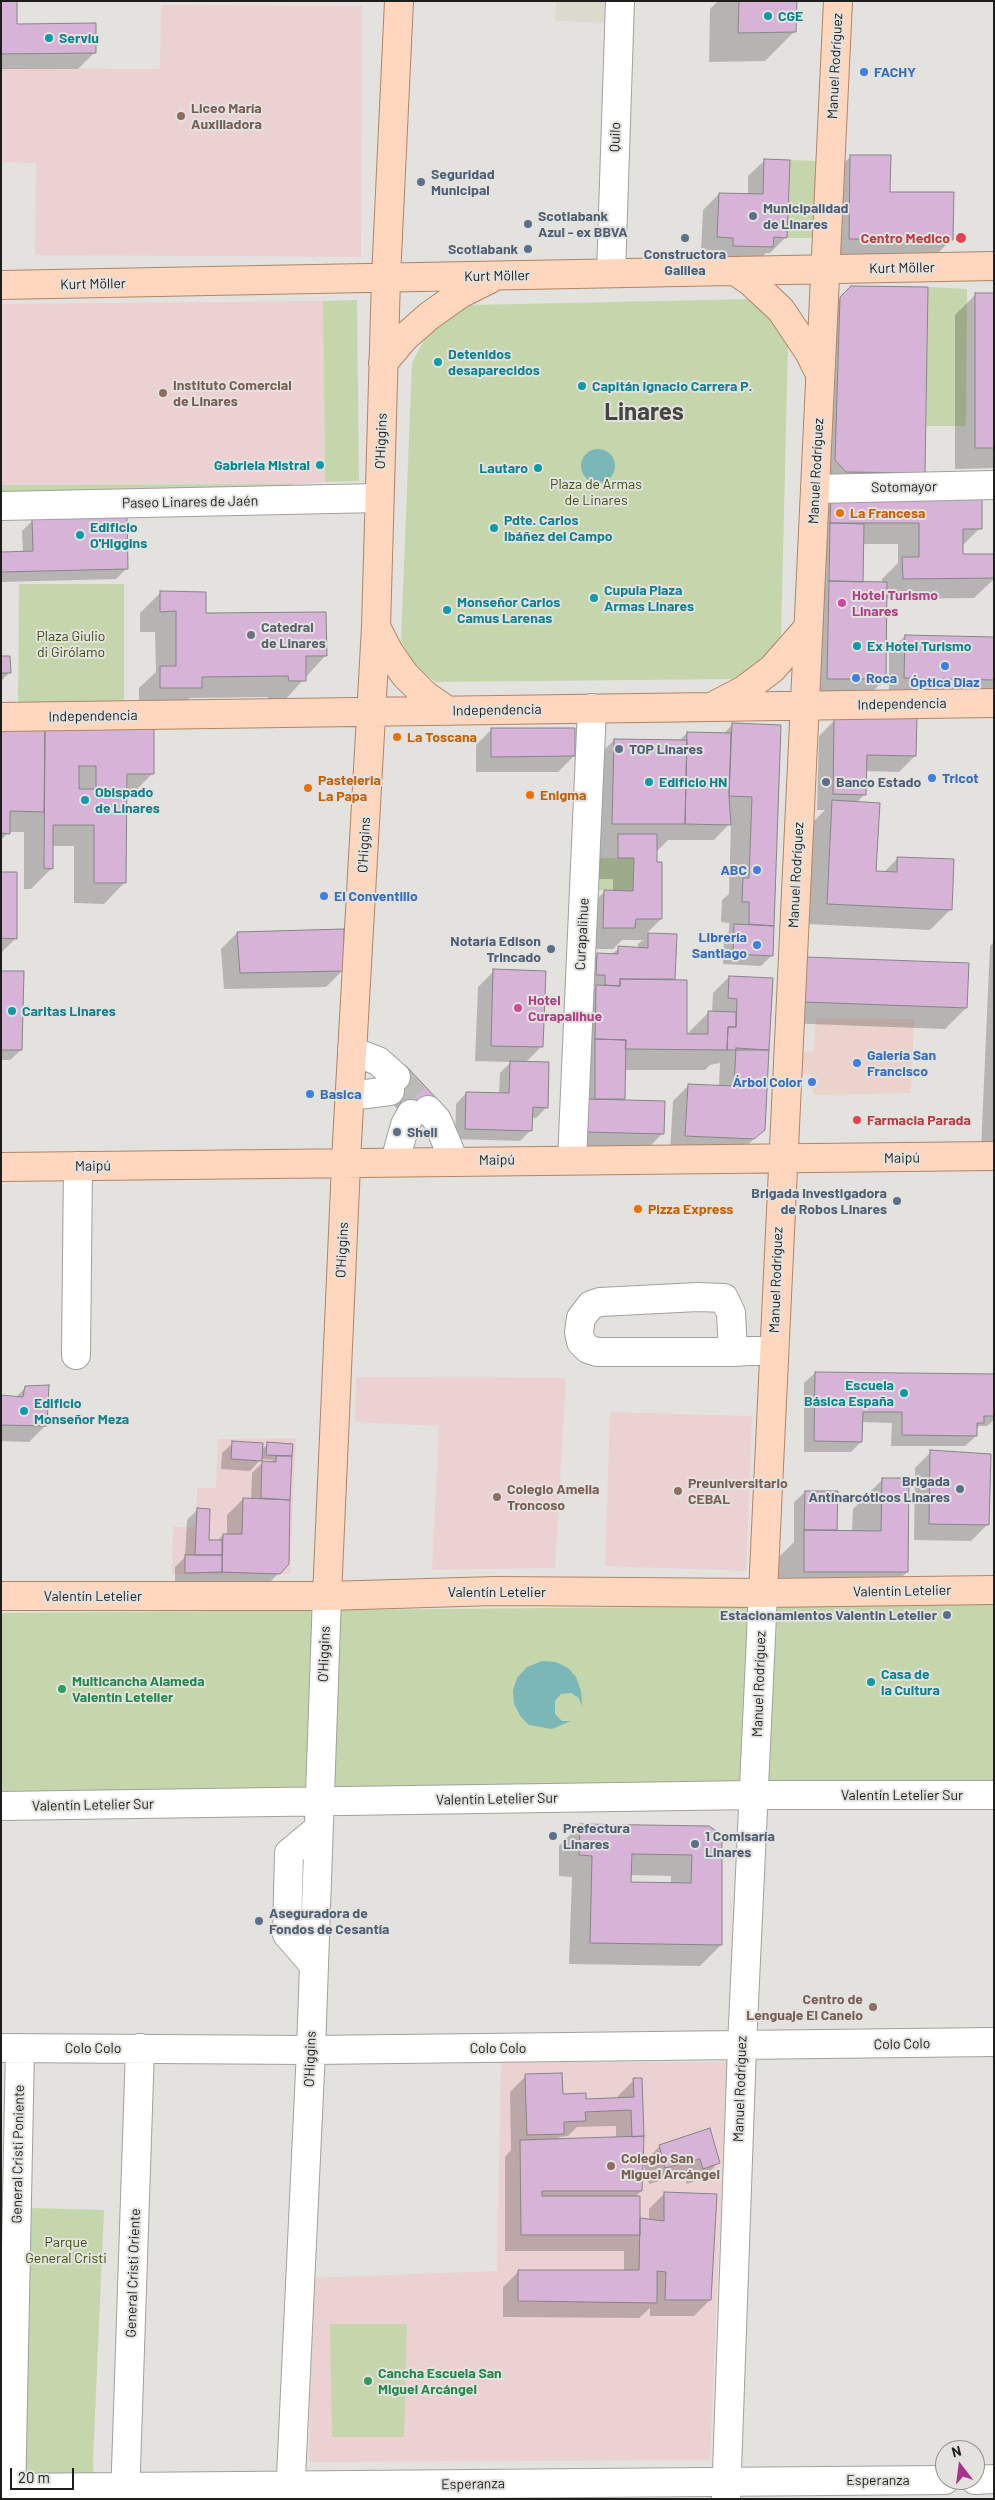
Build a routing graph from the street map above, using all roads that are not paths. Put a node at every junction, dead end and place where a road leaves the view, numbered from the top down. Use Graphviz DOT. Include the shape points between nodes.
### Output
graph roads {
  1 [pos="399,1"];
  2 [pos="620,1"];
  3 [pos="838,1"];
  4 [pos="994,266"];
  5 [pos="826,269"];
  6 [pos="735,271"];
  7 [pos="611,273"];
  8 [pos="496,276"];
  9 [pos="386,278"];
  10 [pos="1,286"];
  11 [pos="383,363"];
  12 [pos="820,375"];
  13 [pos="994,485"];
  14 [pos="815,489"];
  15 [pos="379,498"];
  16 [pos="1,506"];
  17 [pos="376,627"];
  18 [pos="808,628"];
  19 [pos="994,703"];
  20 [pos="804,705"];
  21 [pos="714,706"];
  22 [pos="592,708"];
  23 [pos="448,711"];
  24 [pos="372,713"];
  25 [pos="1,716"];
  26 [pos="352,1051"];
  27 [pos="350,1096"];
  28 [pos="994,1156"];
  29 [pos="572,1160"];
  30 [pos="782,1160"];
  31 [pos="395,1161"];
  32 [pos="454,1161"];
  33 [pos="346,1162"];
  34 [pos="78,1166"];
  35 [pos="1,1167"];
  36 [pos="773,1351"];
  37 [pos="734,1352"];
  38 [pos="76,1355"];
  39 [pos="994,1590"];
  40 [pos="763,1594"];
  41 [pos="1,1596"];
  42 [pos="327,1596"];
  43 [pos="754,1795"];
  44 [pos="994,1796"];
  45 [pos="318,1801"];
  46 [pos="1,1806"];
  47 [pos="994,2042"];
  48 [pos="742,2046"];
  49 [pos="11,2048"];
  50 [pos="140,2048"];
  51 [pos="311,2050"];
  52 [pos="935,2480"];
  53 [pos="726,2490"];
  54 [pos="8,2492"];
  55 [pos="290,2492"];
  56 [pos="125,2493"];
  1 -- 9 [label="main road, O'Higgins"];
  2 -- 7 [label="street, Quilo"];
  3 -- 5 [label="main road, Manuel Rodríguez"];
  4 -- 5 [label="main road, Kurt Möller"];
  5 -- 6 [label="main road, Kurt Möller"];
  5 -- 12 [label="main road, Manuel Rodríguez"];
  6 -- 7 [label="main road, Kurt Möller"];
  6 -- 12 [label="main road" via="781,310 810,352"];
  7 -- 8 [label="main road, Kurt Möller"];
  8 -- 9 [label="main road, Kurt Möller"];
  8 -- 11 [label="main road" via="460,294 428,316"];
  9 -- 10 [label="main road, Kurt Möller"];
  9 -- 11 [label="main road, O'Higgins"];
  11 -- 15 [label="main road, O'Higgins"];
  12 -- 14 [label="main road, Manuel Rodríguez"];
  13 -- 14 [label="street, Sotomayor"];
  14 -- 18 [label="main road, Manuel Rodríguez"];
  15 -- 16 [label="street, Paseo Linares de Jaén"];
  15 -- 17 [label="main road, O'Higgins"];
  17 -- 23 [label="main road" via="405,675"];
  17 -- 24 [label="main road, O'Higgins"];
  18 -- 20 [label="main road, Manuel Rodríguez"];
  18 -- 21 [label="main road" via="772,669 744,690"];
  19 -- 20 [label="main road, Independencia"];
  20 -- 21 [label="main road, Independencia"];
  20 -- 30 [label="main road, Manuel Rodríguez"];
  21 -- 22 [label="main road, Independencia"];
  22 -- 23 [label="main road, Independencia"];
  22 -- 29 [label="street, Curapalihue"];
  23 -- 24 [label="main road, Independencia"];
  24 -- 25 [label="main road, Independencia"];
  24 -- 26 [label="main road, O'Higgins"];
  26 -- 27 [label="main road, O'Higgins"];
  26 -- 27 [label="street" via="378,1061 393,1084"];
  27 -- 33 [label="main road, O'Higgins"];
  28 -- 30 [label="main road, Maipú"];
  29 -- 30 [label="main road, Maipú"];
  29 -- 32 [label="main road, Maipú"];
  30 -- 36 [label="main road, Manuel Rodríguez"];
  31 -- 32 [label="main road, Maipú"];
  31 -- 32 [label="street" via="405,1125 419,1112 437,1120"];
  31 -- 33 [label="main road, Maipú"];
  33 -- 34 [label="main road, Maipú"];
  33 -- 42 [label="main road, O'Higgins"];
  34 -- 35 [label="main road, Maipú"];
  34 -- 38 [label="street"];
  36 -- 37 [label="street"];
  36 -- 40 [label="main road, Manuel Rodríguez"];
  37 -- 37 [label="street" via="597,1352 582,1342 581,1318 591,1306 600,1302 724,1298 731,1313"];
  39 -- 40 [label="main road, Valentín Letelier"];
  40 -- 42 [label="main road, Valentín Letelier" via="495,1591"];
  40 -- 43 [label="street, Manuel Rodríguez"];
  41 -- 42 [label="main road, Valentín Letelier"];
  42 -- 45 [label="street, O'Higgins"];
  43 -- 44 [label="street, Valentín Letelier Sur"];
  43 -- 45 [label="street, Valentín Letelier Sur"];
  43 -- 48 [label="street, Manuel Rodríguez"];
  45 -- 46 [label="street, Valentín Letelier Sur"];
  45 -- 51 [label="street, O'Higgins"];
  47 -- 48 [label="street, Colo Colo"];
  48 -- 51 [label="street, Colo Colo"];
  48 -- 53 [label="street, Manuel Rodríguez"];
  49 -- 50 [label="street, Colo Colo"];
  49 -- 54 [label="street, General Cristi Poniente"];
  50 -- 51 [label="street, Colo Colo"];
  50 -- 56 [label="street, General Cristi Oriente"];
  51 -- 55 [label="street, O'Higgins"];
  52 -- 53 [label="street, Esperanza"];
  53 -- 55 [label="street, Esperanza"];
  54 -- 56 [label="street, Esperanza"];
  55 -- 56 [label="street, Esperanza"];
}
